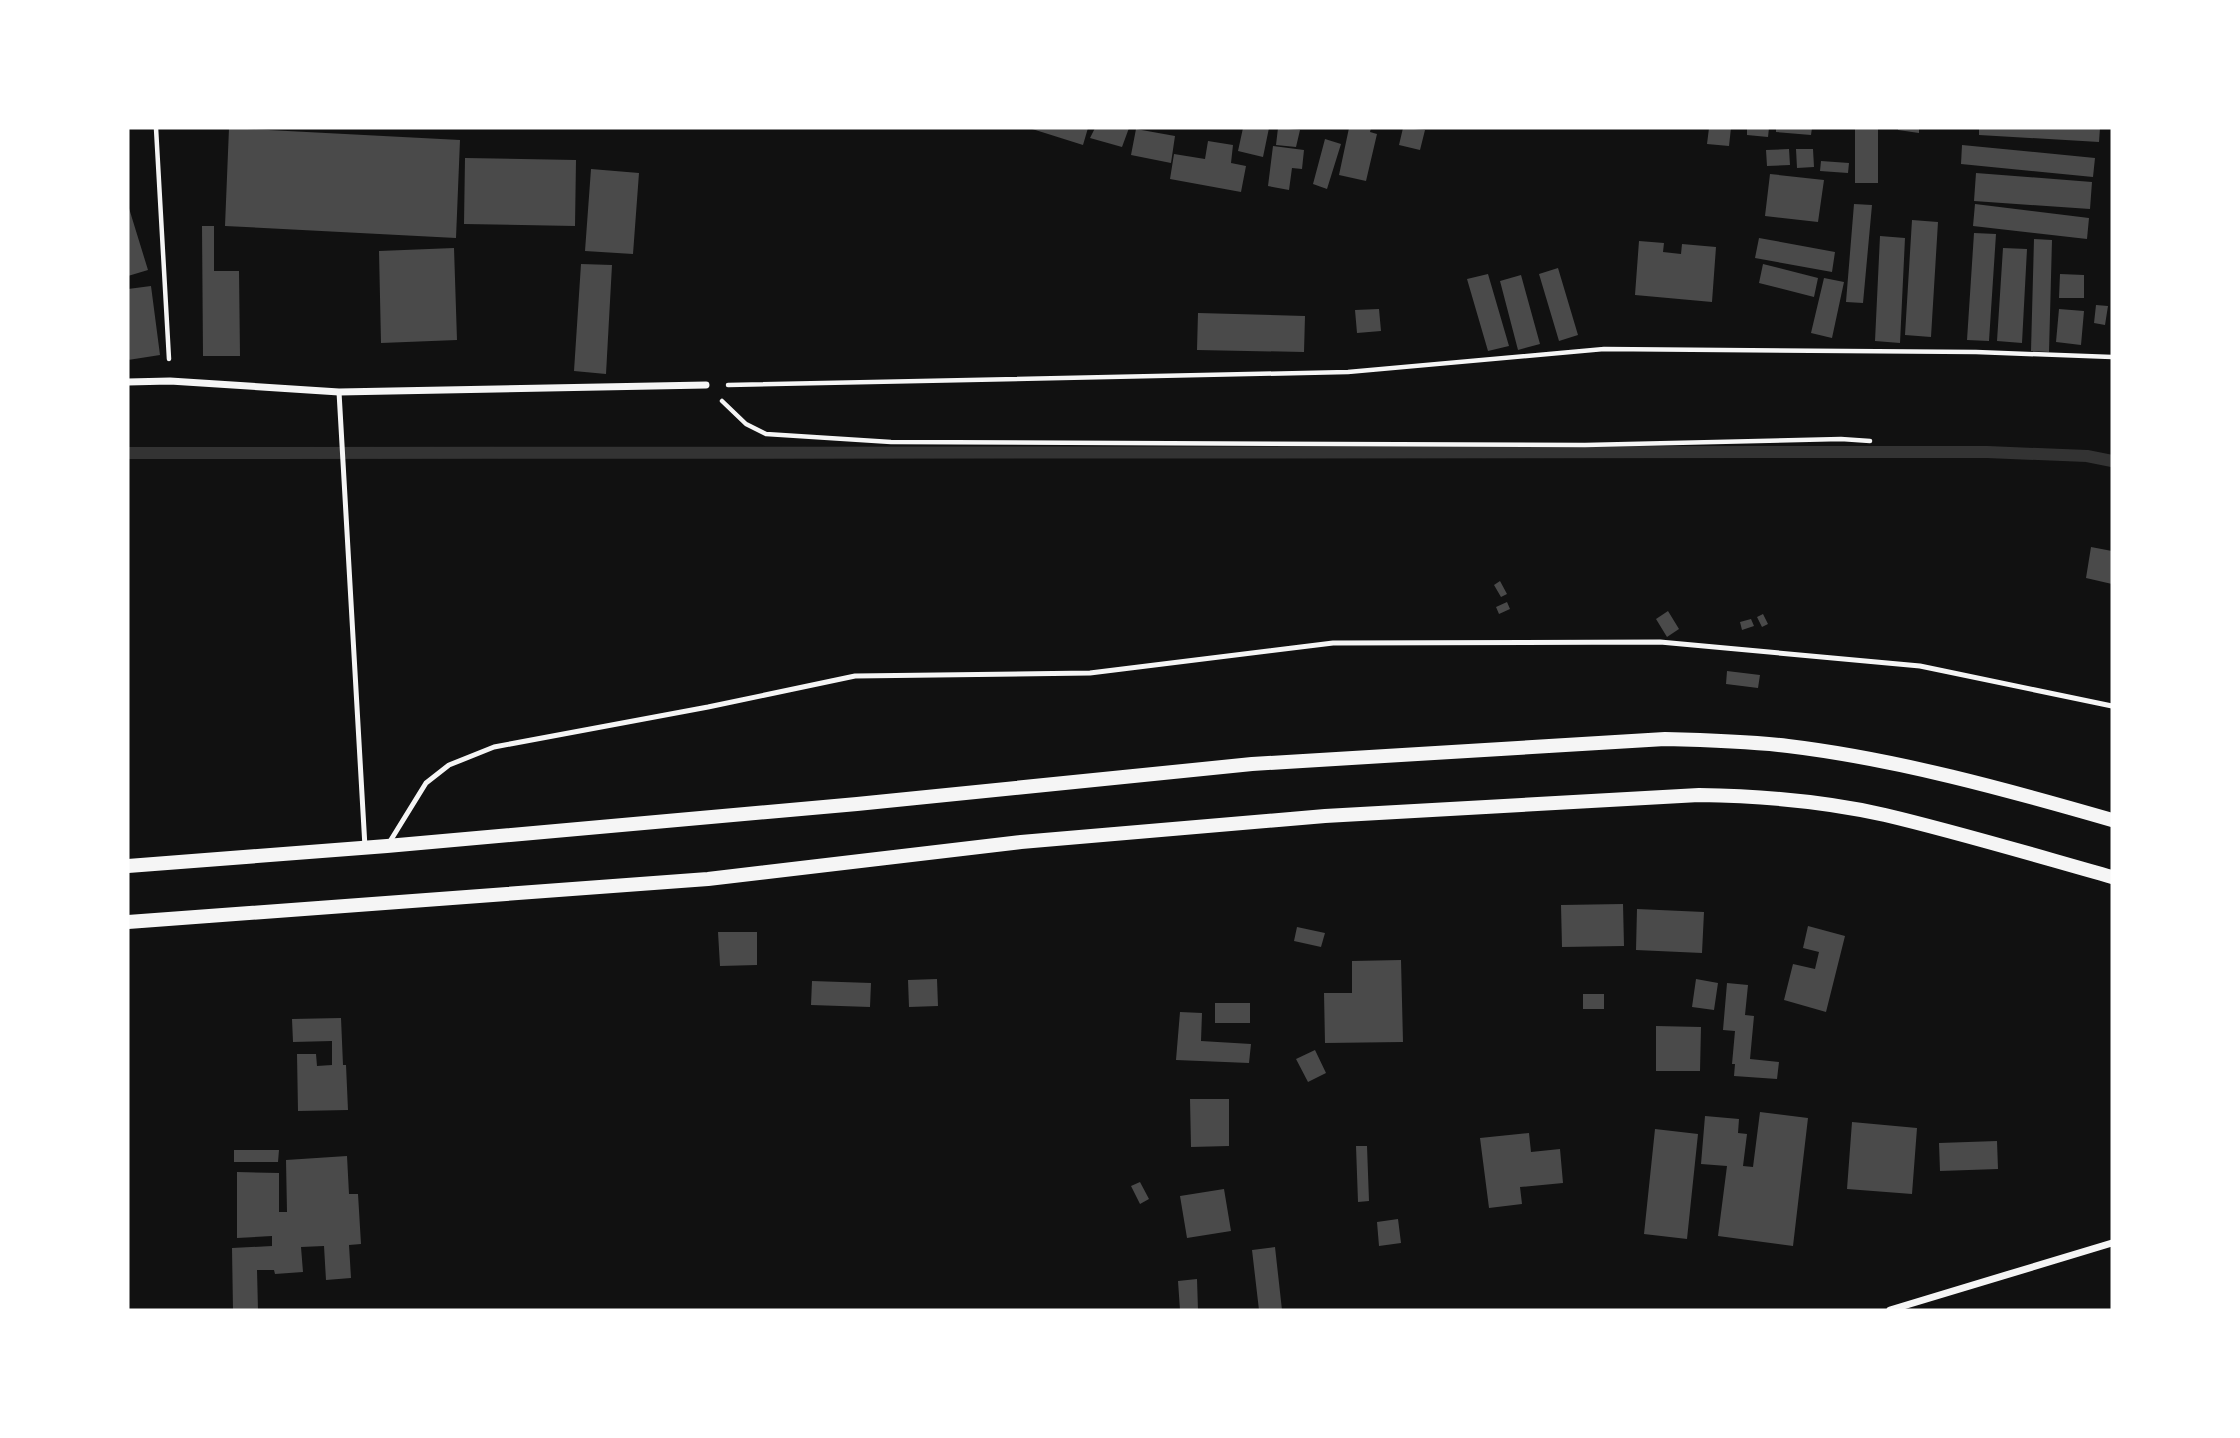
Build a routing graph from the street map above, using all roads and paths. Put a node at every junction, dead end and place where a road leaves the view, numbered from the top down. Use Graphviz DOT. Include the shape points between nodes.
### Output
graph roads {
  1 [pos="156,128"];
  2 [pos="2112,357"];
  3 [pos="170,380"];
  4 [pos="128,382"];
  5 [pos="706,385"];
  6 [pos="339,392"];
  7 [pos="1870,440"];
  8 [pos="2112,706"];
  9 [pos="2112,820"];
  10 [pos="387,846"];
  11 [pos="365,847"];
  12 [pos="128,866"];
  13 [pos="2112,877"];
  14 [pos="128,922"];
  15 [pos="2112,1243"];
  16 [pos="1890,1310"];
  1 -- 3 [label="path"];
  2 -- 5 [label="path" via="1604,349 1348,372"];
  3 -- 4 [label="street"];
  3 -- 6 [label="street"];
  5 -- 6 [label="street"];
  5 -- 7 [label="path" via="746,424 766,434 891,442 1585,445"];
  6 -- 11 [label="lane"];
  8 -- 10 [label="lane" via="1920,666 1660,642 1333,643 1090,673 855,676 494,747 449,765 426,783"];
  9 -- 10 [label="main road" via="2032,796 1861,757 1764,744 1665,739 1252,764"];
  10 -- 11 [label="main road"];
  11 -- 12 [label="main road"];
  13 -- 14 [label="main road" via="1883,815 1808,802 1699,795 1325,816 1021,842 708,879"];
  15 -- 16 [label="street"];
}
